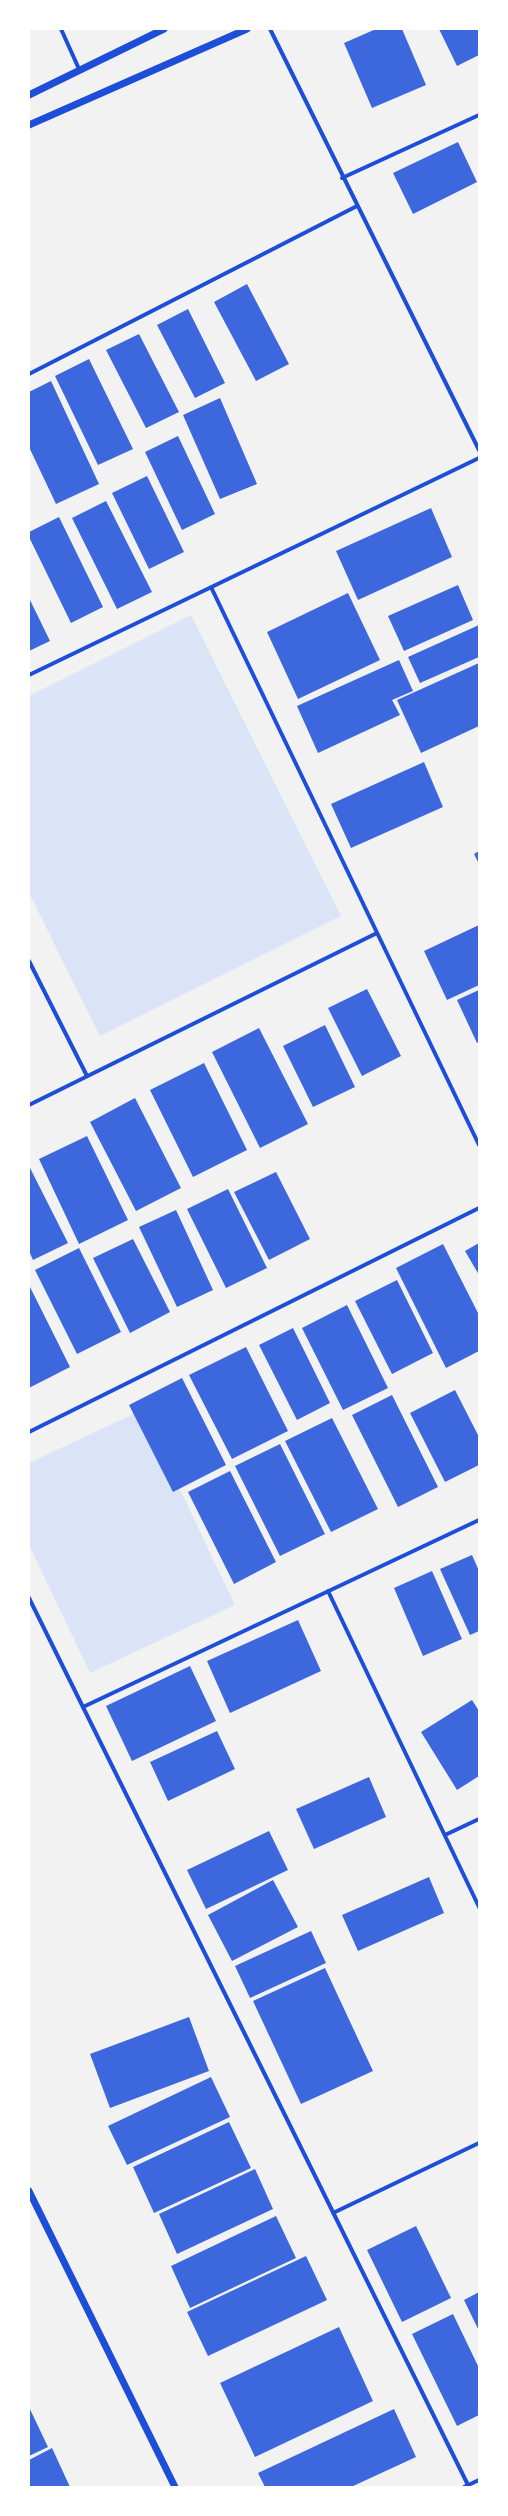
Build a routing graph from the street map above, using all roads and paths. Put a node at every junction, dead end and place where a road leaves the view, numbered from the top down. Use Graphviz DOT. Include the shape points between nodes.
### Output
graph roads {
  1 [pos="61,29"];
  2 [pos="164,29"];
  3 [pos="246,29"];
  4 [pos="270,29"];
  5 [pos="80,69"];
  6 [pos="29,95"];
  7 [pos="479,115"];
  8 [pos="29,125"];
  9 [pos="342,178"];
  10 [pos="357,206"];
  11 [pos="29,374"];
  12 [pos="479,450"];
  13 [pos="479,458"];
  14 [pos="211,587"];
  15 [pos="29,675"];
  16 [pos="377,933"];
  17 [pos="29,961"];
  18 [pos="87,1076"];
  19 [pos="29,1104"];
  20 [pos="479,1145"];
  21 [pos="479,1208"];
  22 [pos="29,1432"];
  23 [pos="479,1520"];
  24 [pos="328,1591"];
  25 [pos="29,1598"];
  26 [pos="83,1707"];
  27 [pos="479,1819"];
  28 [pos="445,1836"];
  29 [pos="479,1907"];
  30 [pos="479,2144"];
  31 [pos="29,2191"];
  32 [pos="333,2214"];
  33 [pos="479,2480"];
  34 [pos="466,2486"];
  35 [pos="175,2487"];
  1 -- 5 [label="street"];
  2 -- 5 [label="street"];
  3 -- 8 [label="street"];
  4 -- 9 [label="street"];
  5 -- 6 [label="street"];
  7 -- 9 [label="street"];
  9 -- 10 [label="street"];
  10 -- 11 [label="street"];
  10 -- 12 [label="street"];
  13 -- 14 [label="street"];
  14 -- 15 [label="street"];
  14 -- 16 [label="street"];
  16 -- 18 [label="street"];
  16 -- 20 [label="street"];
  17 -- 18 [label="street"];
  18 -- 19 [label="street"];
  21 -- 22 [label="street"];
  23 -- 24 [label="street"];
  24 -- 26 [label="street"];
  24 -- 28 [label="street"];
  25 -- 26 [label="street"];
  26 -- 32 [label="street"];
  27 -- 28 [label="street"];
  28 -- 29 [label="street"];
  30 -- 32 [label="street"];
  31 -- 35 [label="street"];
  32 -- 34 [label="street"];
  33 -- 34 [label="street"];
}
